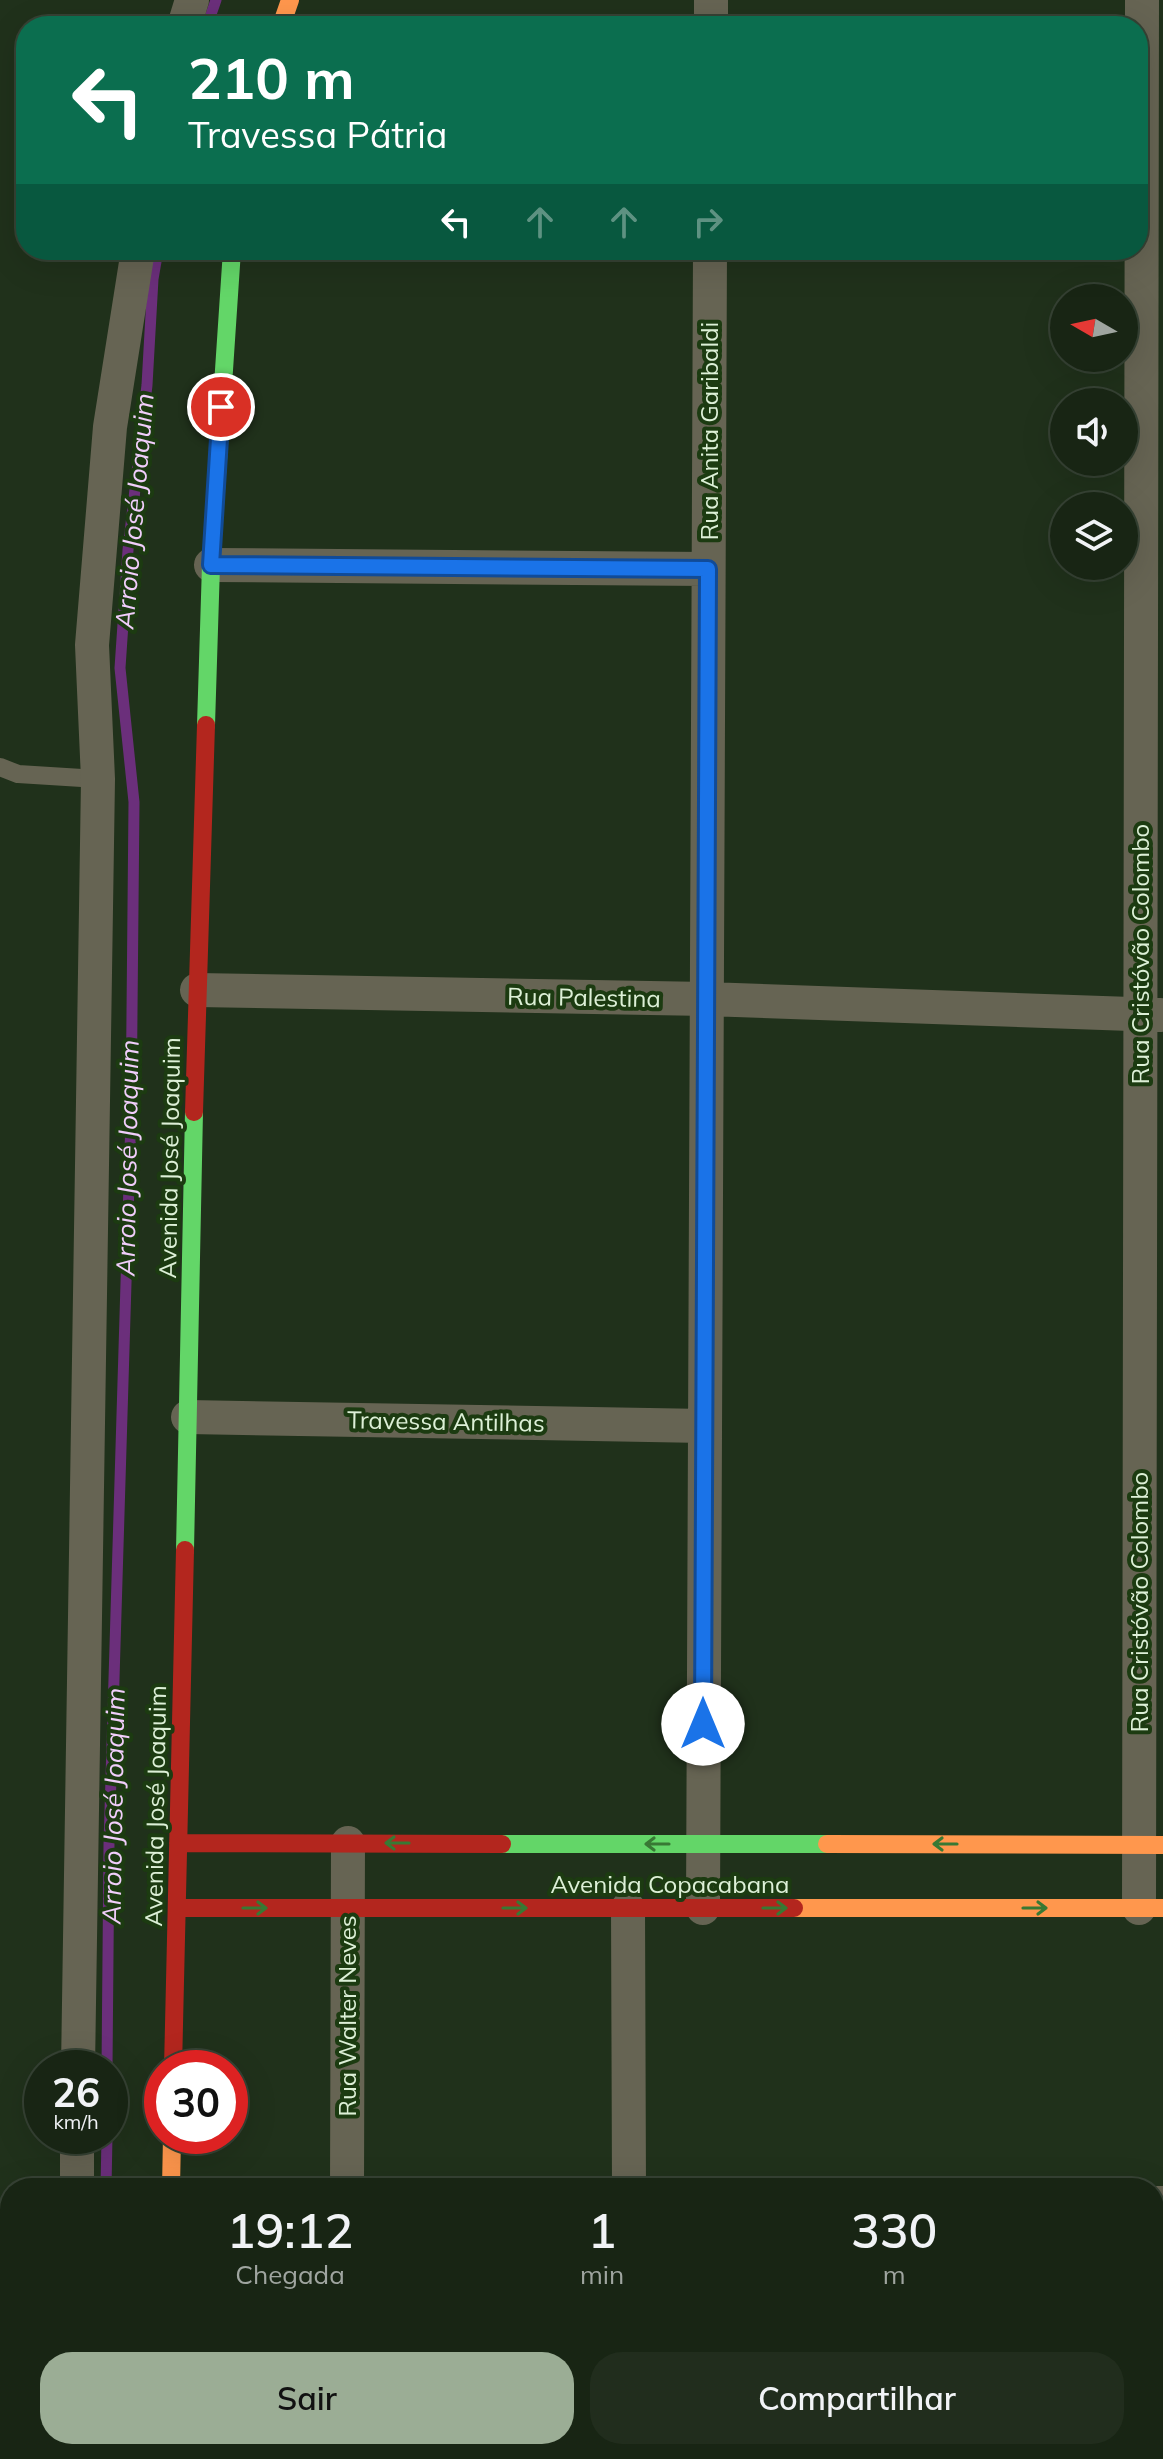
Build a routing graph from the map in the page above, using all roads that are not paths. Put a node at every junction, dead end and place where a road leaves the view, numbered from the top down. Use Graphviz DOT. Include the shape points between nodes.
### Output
graph roads {
  1 [pos="136,260"];
  2 [pos="231,260"];
  3 [pos="710,260"];
  4 [pos="1145,260"];
  5 [pos="211,565"];
  6 [pos="708,569"];
  7 [pos="0,767"];
  8 [pos="98,779"];
  9 [pos="197,990"];
  10 [pos="707,999"];
  11 [pos="1152,1015"];
  12 [pos="188,1417"];
  13 [pos="705,1426"];
  14 [pos="178,1843"];
  15 [pos="348,1843"];
  16 [pos="703,1844"];
  17 [pos="1151,1845"];
  18 [pos="177,1908"];
  19 [pos="348,1908"];
  20 [pos="628,1908"];
  21 [pos="703,1908"];
  22 [pos="1151,1908"];
  23 [pos="78,2050"];
  24 [pos="173,2050"];
  25 [pos="77,2154"];
  26 [pos="172,2154"];
  27 [pos="77,2178"];
  28 [pos="171,2178"];
  29 [pos="347,2178"];
  30 [pos="629,2178"];
  1 -- 8 [label="street" via="110,427 93,629"];
  2 -- 5 [label="street, Avenida José Joaquim"];
  3 -- 6 [label="street, Rua Anita Garibaldi"];
  4 -- 11 [label="street, Rua Cristóvão Colombo"];
  5 -- 6 [label="street"];
  5 -- 9 [label="street, Avenida José Joaquim"];
  6 -- 10 [label="street, Rua Anita Garibaldi"];
  7 -- 8 [label="lane" via="18,774"];
  8 -- 23 [label="street"];
  9 -- 10 [label="street, Rua Palestina"];
  9 -- 12 [label="street, Avenida José Joaquim"];
  10 -- 11 [label="street, Rua Palestina"];
  10 -- 13 [label="street, Rua Anita Garibaldi"];
  11 -- 17 [label="street, Rua Cristóvão Colombo"];
  12 -- 13 [label="street, Travessa Antilhas"];
  12 -- 14 [label="street, Avenida José Joaquim"];
  13 -- 16 [label="street, Rua Anita Garibaldi"];
  14 -- 15 [label="street, Avenida Copacabana"];
  14 -- 18 [label="street, Avenida José Joaquim"];
  16 -- 15 [label="street, Avenida Copacabana, one-way"];
  15 -- 19 [label="street, Rua Walter Neves"];
  17 -- 16 [label="street, Avenida Copacabana, one-way"];
  16 -- 21 [label="street, Rua Anita Garibaldi"];
  17 -- 22 [label="street, Rua Cristóvão Colombo"];
  18 -- 19 [label="street, Avenida Copacabana, one-way"];
  18 -- 24 [label="street, Avenida José Joaquim"];
  19 -- 20 [label="street, Avenida Copacabana, one-way"];
  19 -- 29 [label="street, Rua Walter Neves"];
  20 -- 21 [label="street, Avenida Copacabana"];
  20 -- 30 [label="street"];
  21 -- 22 [label="street, Avenida Copacabana, one-way"];
  25 -- 27 [label="street"];
  26 -- 28 [label="street"];
}
